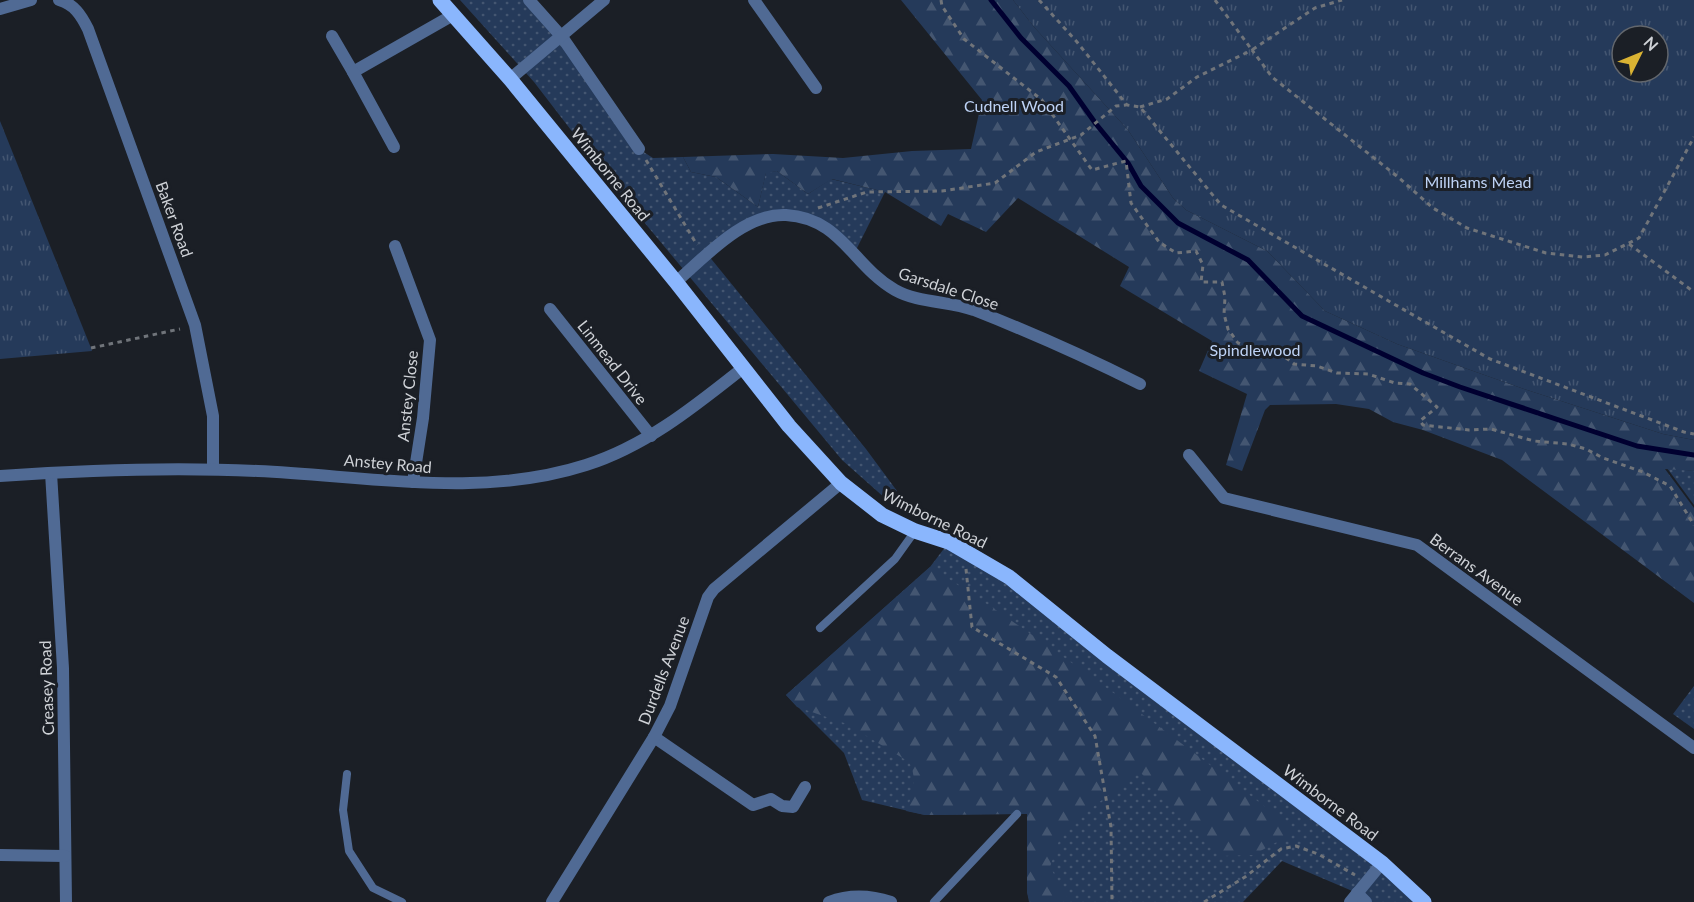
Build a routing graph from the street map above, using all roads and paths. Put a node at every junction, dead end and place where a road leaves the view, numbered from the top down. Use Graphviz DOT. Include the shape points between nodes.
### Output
graph roads {
  1 [pos="31,0"];
  2 [pos="59,0"];
  3 [pos="440,0"];
  4 [pos="529,0"];
  5 [pos="604,0"];
  6 [pos="754,0"];
  7 [pos="940,0"];
  8 [pos="1039,0"];
  9 [pos="1215,0"];
  10 [pos="1342,0"];
  11 [pos="0,9"];
  12 [pos="453,15"];
  13 [pos="332,36"];
  14 [pos="562,37"];
  15 [pos="1252,50"];
  16 [pos="353,72"];
  17 [pos="510,79"];
  18 [pos="816,88"];
  19 [pos="1127,105"];
  20 [pos="1140,107"];
  21 [pos="1694,137"];
  22 [pos="1071,140"];
  23 [pos="394,147"];
  24 [pos="639,149"];
  25 [pos="794,216"];
  26 [pos="1629,244"];
  27 [pos="395,246"];
  28 [pos="705,258"];
  29 [pos="676,282"];
  30 [pos="1694,292"];
  31 [pos="550,309"];
  32 [pos="195,326"];
  33 [pos="91,348"];
  34 [pos="743,368"];
  35 [pos="1140,384"];
  36 [pos="1694,434"];
  37 [pos="651,436"];
  38 [pos="1189,455"];
  39 [pos="213,469"];
  40 [pos="51,473"];
  41 [pos="0,476"];
  42 [pos="413,482"];
  43 [pos="841,483"];
  44 [pos="1694,525"];
  45 [pos="915,531"];
  46 [pos="964,550"];
  47 [pos="820,628"];
  48 [pos="654,737"];
  49 [pos="1694,748"];
  50 [pos="347,774"];
  51 [pos="806,788"];
  52 [pos="1017,814"];
  53 [pos="0,855"];
  54 [pos="66,856"];
  55 [pos="1382,863"];
  56 [pos="1367,881"];
  57 [pos="1358,899"];
  58 [pos="66,902"];
  59 [pos="402,902"];
  60 [pos="552,902"];
  61 [pos="829,902"];
  62 [pos="891,902"];
  63 [pos="934,902"];
  64 [pos="1113,902"];
  65 [pos="1204,902"];
  66 [pos="1424,902"];
  1 -- 11 [label="street"];
  2 -- 32 [label="street, Baker Road" via="75,8 88,29"];
  3 -- 12 [label="main road, Wimborne Road"];
  4 -- 14 [label="street"];
  5 -- 14 [label="street"];
  6 -- 18 [label="street"];
  7 -- 22 [label="path" via="964,39 1042,100"];
  8 -- 19 [label="path"];
  9 -- 15 [label="path"];
  10 -- 15 [label="path" via="1315,8"];
  12 -- 16 [label="street"];
  12 -- 17 [label="main road, Wimborne Road"];
  13 -- 16 [label="street"];
  14 -- 17 [label="street"];
  14 -- 24 [label="street"];
  15 -- 20 [label="path" via="1197,77 1167,99"];
  15 -- 26 [label="path" via="1280,84 1433,208 1467,228 1546,253 1583,257 1605,255"];
  16 -- 23 [label="street"];
  17 -- 29 [label="main road, Wimborne Road"];
  19 -- 20 [label="path"];
  19 -- 22 [label="path" via="1116,106"];
  20 -- 36 [label="path" via="1221,205 1490,359"];
  21 -- 26 [label="path" via="1639,238"];
  22 -- 25 [label="path" via="1035,152 995,183 942,191 867,192"];
  22 -- 44 [label="path" via="1092,170 1126,161 1131,203 1159,242 1176,253 1196,251 1203,266 1201,282 1222,282 1226,322 1238,343 1258,351 1277,351 1294,364 1410,384 1437,408 1420,421 1423,425 1491,429 1547,443 1568,444 1624,464 1670,486"];
  24 -- 28 [label="path"];
  25 -- 28 [label="street, Garsdale Close" via="763,218 746,224"];
  25 -- 35 [label="street, Garsdale Close" via="824,225 841,238 878,280 898,292 971,309"];
  26 -- 30 [label="path"];
  27 -- 42 [label="street, Anstey Close" via="430,340"];
  28 -- 29 [label="street, Garsdale Close"];
  29 -- 34 [label="main road, Wimborne Road"];
  31 -- 37 [label="street, Linmead Drive"];
  32 -- 33 [label="path"];
  32 -- 39 [label="street, Baker Road" via="213,416"];
  34 -- 37 [label="street, Anstey Road"];
  34 -- 43 [label="main road, Wimborne Road"];
  37 -- 42 [label="street, Anstey Road" via="588,465 556,474 514,481"];
  38 -- 49 [label="street, Berrans Avenue" via="1224,498 1417,545"];
  39 -- 40 [label="street, Anstey Road"];
  39 -- 42 [label="street, Anstey Road"];
  40 -- 41 [label="street, Anstey Road"];
  40 -- 54 [label="street, Creasey Road" via="63,668"];
  43 -- 45 [label="main road, Wimborne Road" via="882,515"];
  43 -- 48 [label="street, Durdells Avenue" via="708,597 670,706"];
  45 -- 46 [label="main road, Wimborne Road"];
  45 -- 47 [label="lane" via="895,559"];
  46 -- 55 [label="main road, Wimborne Road" via="1009,577 1107,656"];
  46 -- 64 [label="path" via="972,627 1056,677 1095,736 1111,827"];
  48 -- 51 [label="street" via="753,805 771,799 793,807"];
  48 -- 60 [label="street, Durdells Avenue"];
  50 -- 59 [label="lane" via="343,810 349,851 373,888"];
  52 -- 63 [label="lane"];
  53 -- 54 [label="street"];
  54 -- 58 [label="street, Creasey Road"];
  55 -- 56 [label="street"];
  55 -- 66 [label="main road, Wimborne Road"];
  56 -- 57 [label="street"];
  56 -- 65 [label="path" via="1296,846 1281,849"];
  61 -- 62 [label="street" via="853,895"];
}
